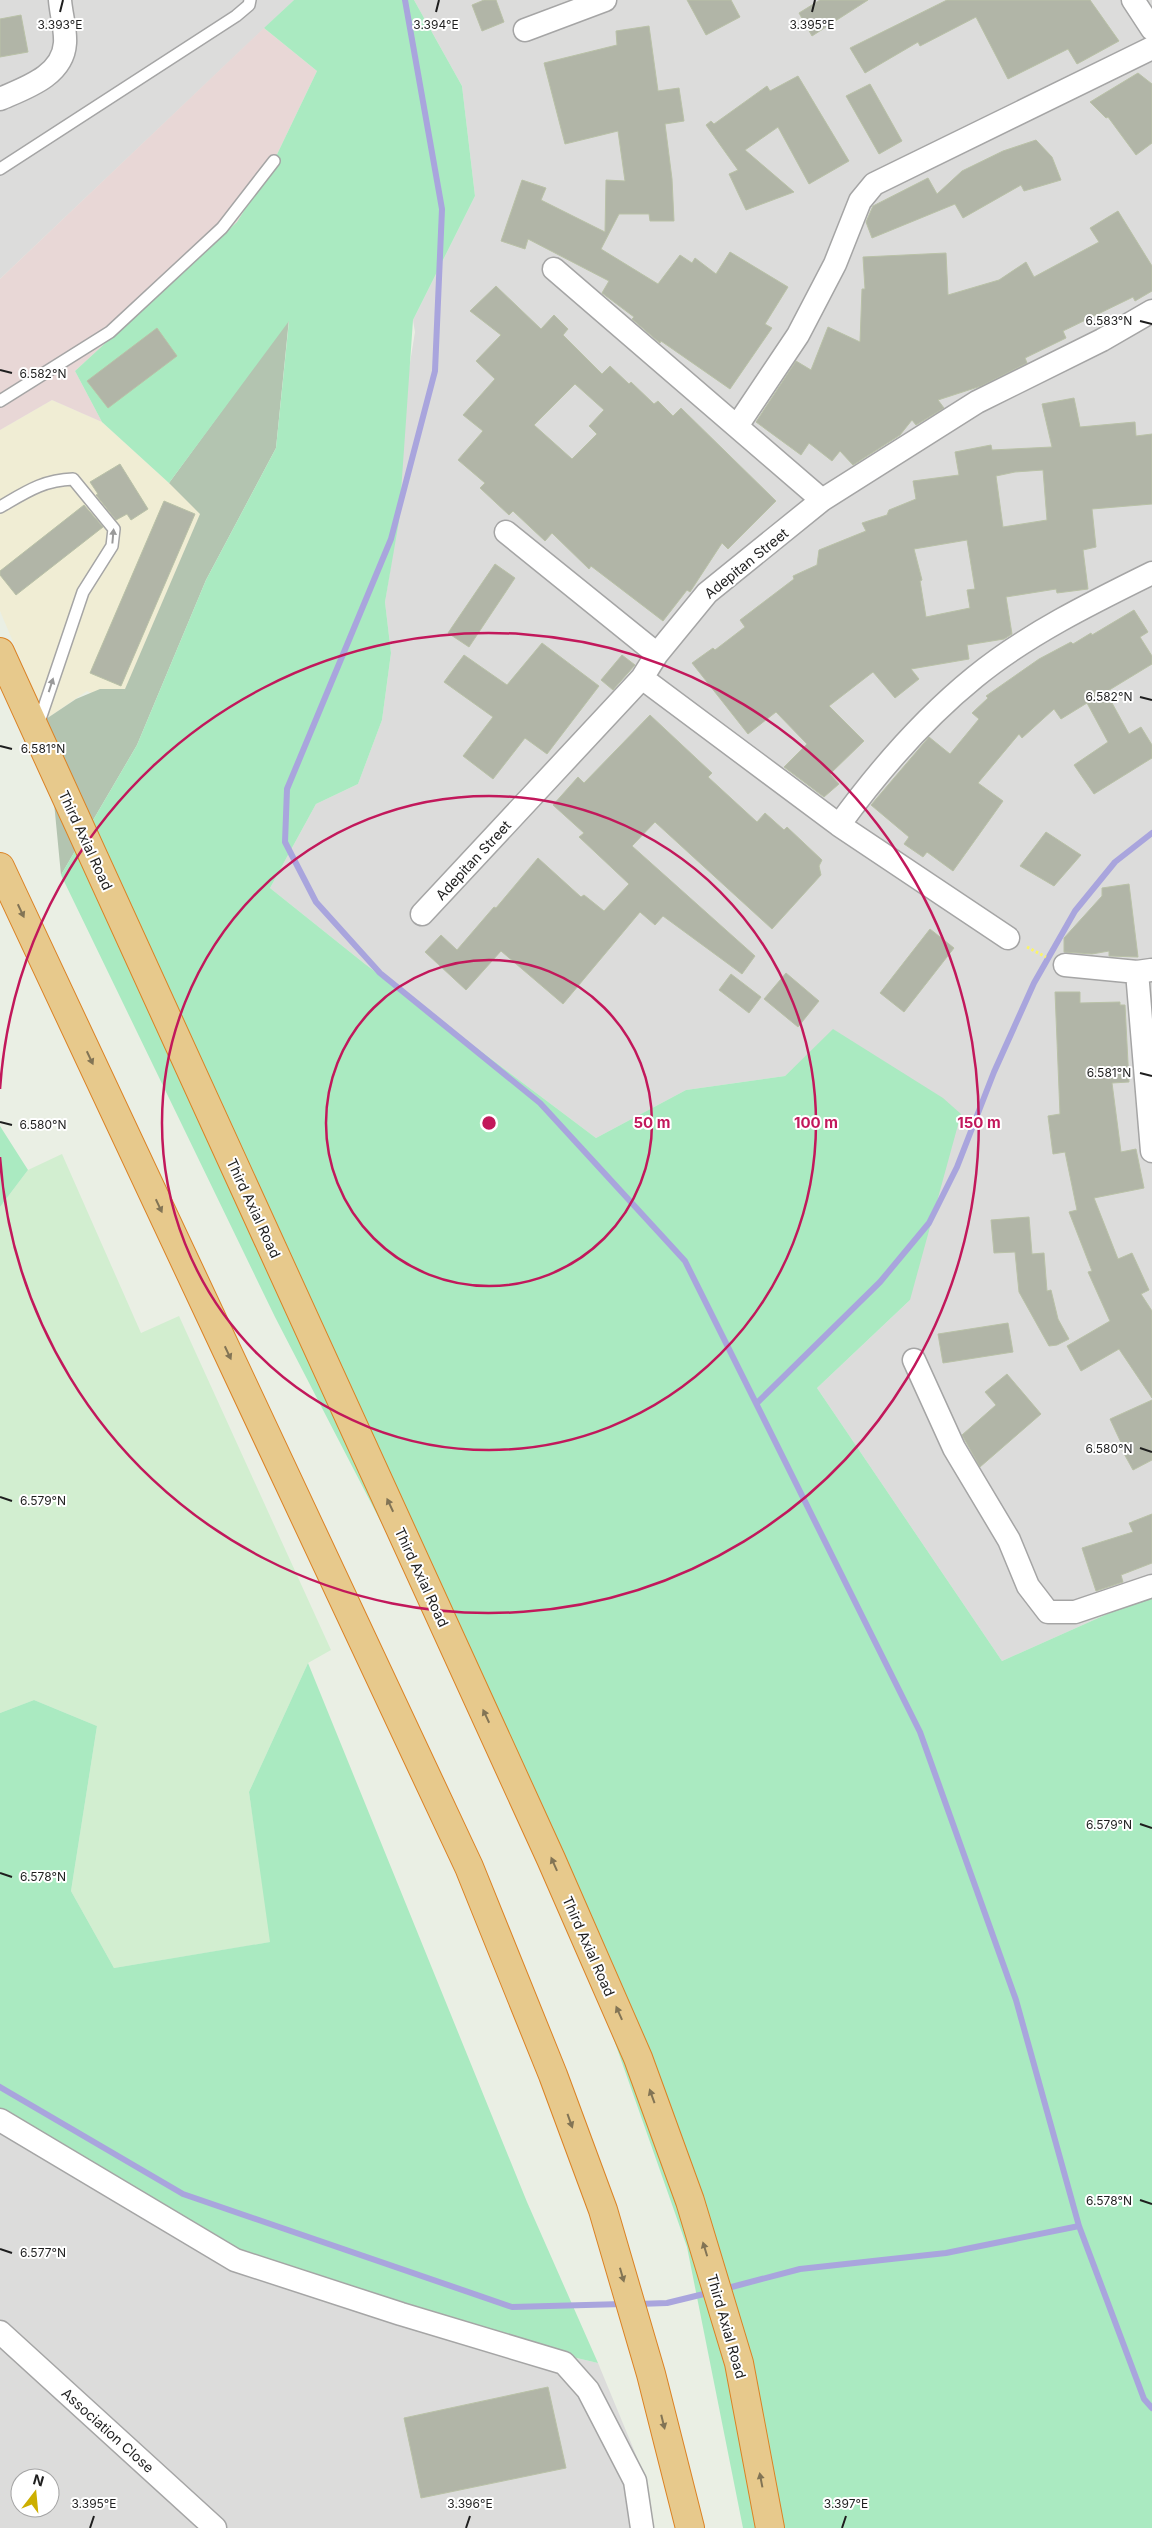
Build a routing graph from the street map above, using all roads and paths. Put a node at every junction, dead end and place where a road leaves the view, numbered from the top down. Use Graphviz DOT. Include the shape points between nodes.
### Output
graph roads {
  1 [pos="60,0"];
  2 [pos="250,0"];
  3 [pos="605,0"];
  4 [pos="1133,0"];
  5 [pos="1152,29"];
  6 [pos="526,30"];
  7 [pos="1152,48"];
  8 [pos="0,99"];
  9 [pos="274,161"];
  10 [pos="0,169"];
  11 [pos="554,269"];
  12 [pos="1152,312"];
  13 [pos="0,401"];
  14 [pos="737,426"];
  15 [pos="822,500"];
  16 [pos="0,507"];
  17 [pos="506,532"];
  18 [pos="1152,573"];
  19 [pos="0,652"];
  20 [pos="657,654"];
  21 [pos="642,678"];
  22 [pos="36,731"];
  23 [pos="839,825"];
  24 [pos="0,867"];
  25 [pos="422,914"];
  26 [pos="1015,941"];
  27 [pos="1059,963"];
  28 [pos="1145,971"];
  29 [pos="1152,1151"];
  30 [pos="914,1360"];
  31 [pos="1152,1586"];
  32 [pos="0,2120"];
  33 [pos="0,2332"];
  34 [pos="215,2528"];
  35 [pos="642,2528"];
  36 [pos="690,2528"];
  37 [pos="770,2528"];
  1 -- 8 [label="street" via="65,44 56,66 38,82"];
  2 -- 10 [label="lane" via="236,16"];
  3 -- 6 [label="street"];
  4 -- 5 [label="street"];
  7 -- 14 [label="street" via="874,184 860,201 835,264 798,335"];
  9 -- 13 [label="lane" via="222,228 110,332"];
  11 -- 14 [label="street"];
  12 -- 15 [label="street, Adepitan Street" via="977,402"];
  14 -- 15 [label="street"];
  15 -- 20 [label="street, Adepitan Street" via="707,593"];
  22 -- 16 [label="lane, one-way" via="83,592 112,546 114,529 73,479 55,479 40,484"];
  17 -- 20 [label="street"];
  18 -- 23 [label="street" via="1089,604 976,676 920,726 872,780"];
  19 -- 22 [label="highway, Third Axial Road"];
  20 -- 21 [label="street, Adepitan Street"];
  21 -- 23 [label="street"];
  21 -- 25 [label="street, Adepitan Street"];
  37 -- 22 [label="highway, Third Axial Road, one-way" via="739,2363 690,2202 638,2058 551,1859"];
  23 -- 26 [label="street"];
  24 -- 36 [label="highway, one-way" via="469,1867 553,2075 603,2210 651,2374"];
  26 -- 27 [label="path"];
  27 -- 28 [label="street"];
  28 -- 29 [label="street"];
  30 -- 31 [label="street" via="954,1448 1009,1540 1028,1586 1048,1612 1075,1612"];
  32 -- 35 [label="street" via="235,2260 564,2363 588,2390 635,2481"];
  33 -- 34 [label="street, Association Close"];
}
